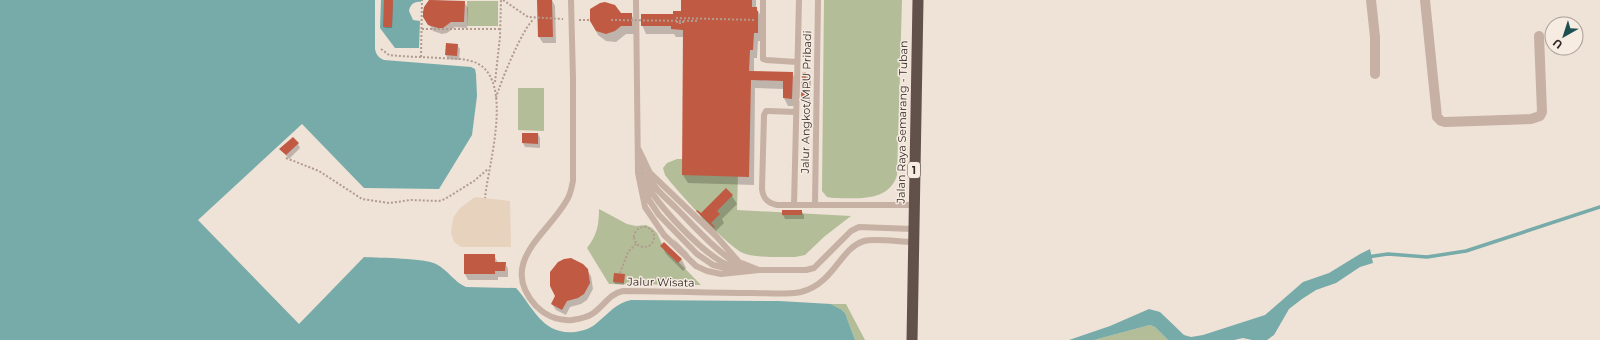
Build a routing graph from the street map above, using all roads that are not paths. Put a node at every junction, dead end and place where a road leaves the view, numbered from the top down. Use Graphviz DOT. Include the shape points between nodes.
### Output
graph roads {
  1 [pos="572,0"];
  2 [pos="636,0"];
  3 [pos="764,0"];
  4 [pos="799,0"];
  5 [pos="818,0"];
  6 [pos="918,0"];
  7 [pos="1371,0"];
  8 [pos="1425,0"];
  9 [pos="1539,36"];
  10 [pos="797,62"];
  11 [pos="1375,74"];
  12 [pos="796,112"];
  13 [pos="637,146"];
  14 [pos="794,205"];
  15 [pos="815,205"];
  16 [pos="913,205"];
  17 [pos="913,229"];
  18 [pos="913,242"];
  19 [pos="759,270"];
  20 [pos="912,340"];
  1 -- 18 [label="lane, Jalur Wisata" via="571,190 527,254 522,270 526,291 544,313 560,320 583,318 623,291 796,293 810,289 823,281 859,243"];
  2 -- 13 [label="lane"];
  3 -- 10 [label="lane, Jalur Angkot/MPU Pribadi" via="763,59"];
  4 -- 10 [label="lane, Jalur Angkot/MPU Pribadi"];
  5 -- 15 [label="lane, Jalur Angkot/MPU Pribadi"];
  6 -- 16 [label="highway, Jalan Raya Semarang - Tuban / 1"];
  7 -- 11 [label="street"];
  8 -- 9 [label="street" via="1437,117 1445,122 1531,119 1540,116 1542,112"];
  10 -- 12 [label="lane, Jalur Angkot/MPU Pribadi"];
  12 -- 14 [label="lane, Jalur Angkot/MPU Pribadi"];
  12 -- 14 [label="lane, Jalur Angkot/MPU Pribadi" via="765,113 762,189 764,198 774,204"];
  13 -- 19 [label="lane" via="650,173 716,236 739,262"];
  13 -- 19 [label="lane" via="646,173 656,188 727,257 738,265"];
  13 -- 19 [label="lane" via="644,188 653,206 671,228 710,264 731,270"];
  13 -- 19 [label="lane" via="643,203 664,235 690,261 707,271 727,274"];
  14 -- 15 [label="lane, Jalur Angkot/MPU Pribadi"];
  15 -- 16 [label="lane, Jalur Angkot/MPU Pribadi"];
  16 -- 17 [label="highway, Jalan Raya Semarang - Tuban / 1"];
  17 -- 18 [label="highway, Jalan Raya Semarang - Tuban / 1"];
  17 -- 19 [label="lane" via="859,227 851,231 814,268"];
  18 -- 20 [label="highway, Jalan Raya Semarang - Tuban / 1"];
}
